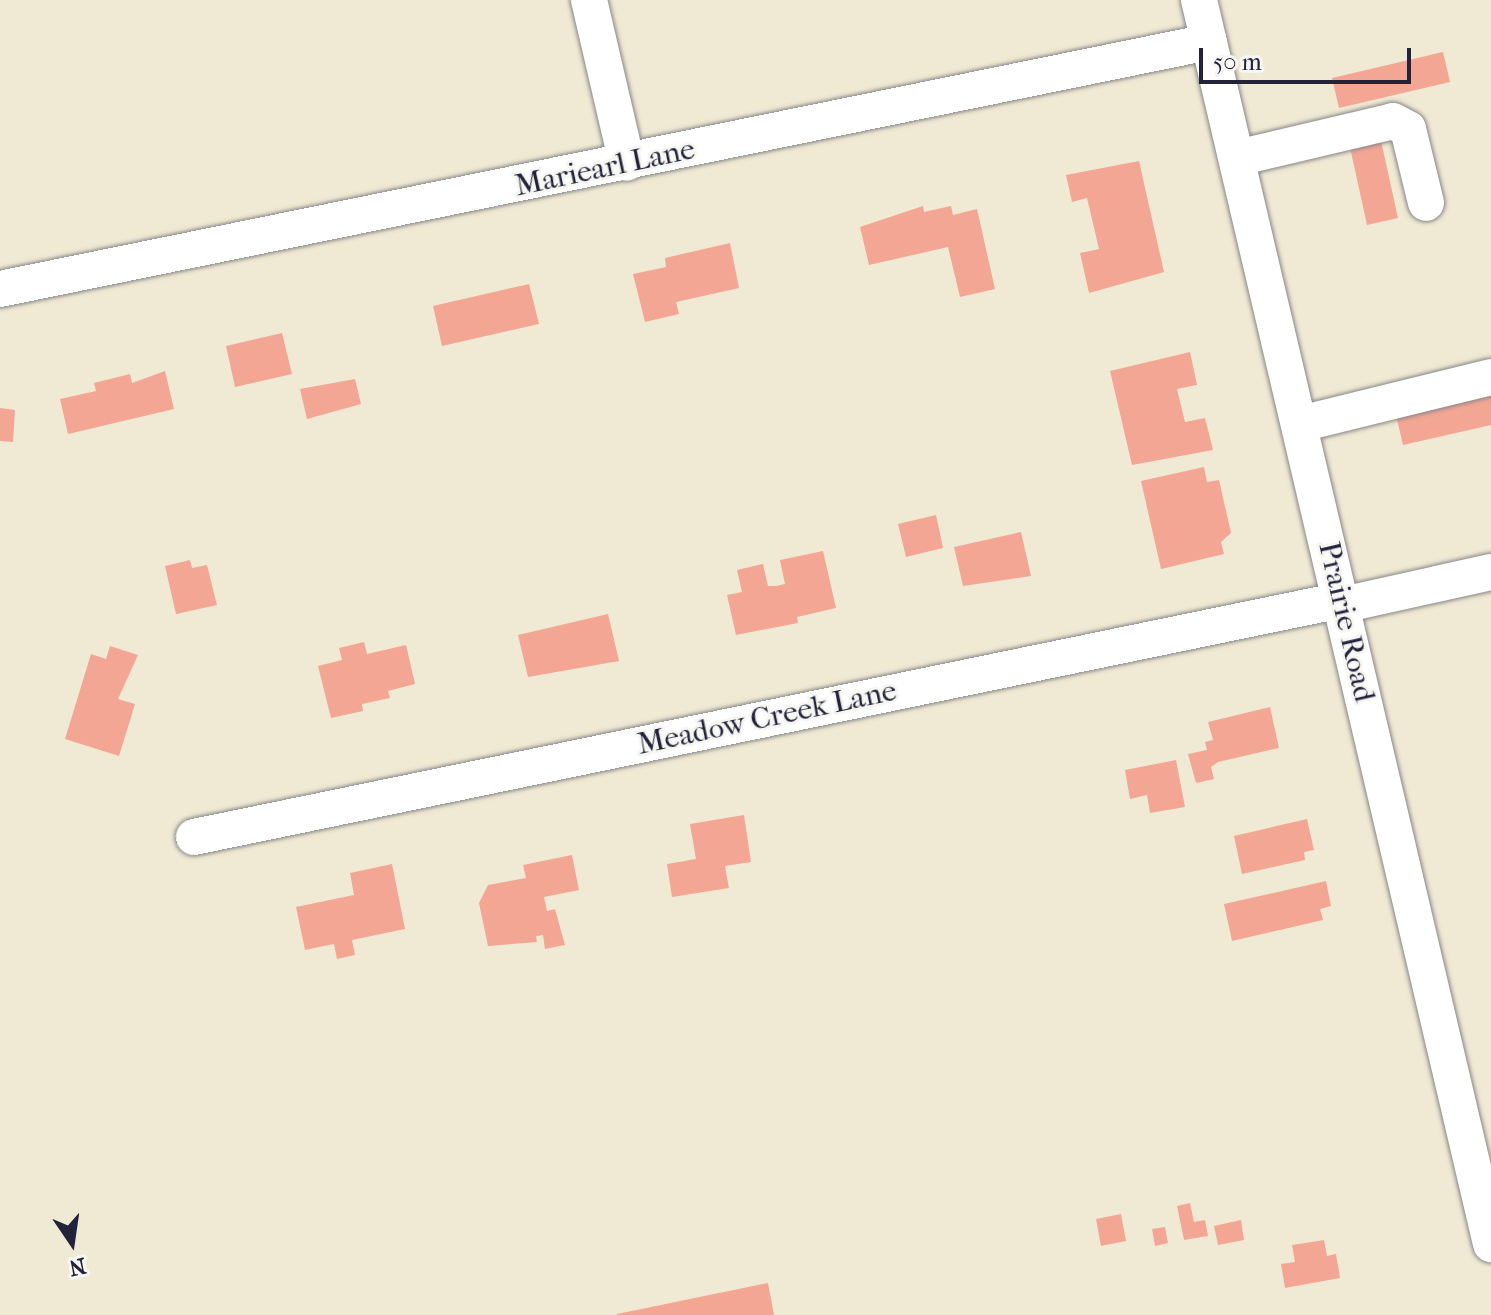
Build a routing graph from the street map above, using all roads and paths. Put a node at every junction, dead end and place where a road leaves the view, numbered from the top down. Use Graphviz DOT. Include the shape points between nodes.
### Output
graph roads {
  1 [pos="589,0"];
  2 [pos="1199,0"];
  3 [pos="1209,42"];
  4 [pos="1237,158"];
  5 [pos="627,163"];
  6 [pos="1426,203"];
  7 [pos="0,289"];
  8 [pos="1491,377"];
  9 [pos="1300,424"];
  10 [pos="1491,572"];
  11 [pos="1342,603"];
  12 [pos="194,837"];
  13 [pos="1483,1177"];
  14 [pos="1491,1244"];
  1 -- 5 [label="street"];
  2 -- 3 [label="street, Prairie Road"];
  3 -- 4 [label="street, Prairie Road"];
  3 -- 5 [label="street, Mariearl Lane"];
  4 -- 6 [label="street" via="1393,121 1408,129"];
  4 -- 9 [label="street, Prairie Road"];
  5 -- 7 [label="street, Mariearl Lane"];
  8 -- 9 [label="street"];
  9 -- 11 [label="street, Prairie Road"];
  10 -- 11 [label="street, Meadow Creek Lane"];
  11 -- 12 [label="street, Meadow Creek Lane"];
  11 -- 13 [label="street, Prairie Road"];
  13 -- 14 [label="street, Prairie Road"];
}
